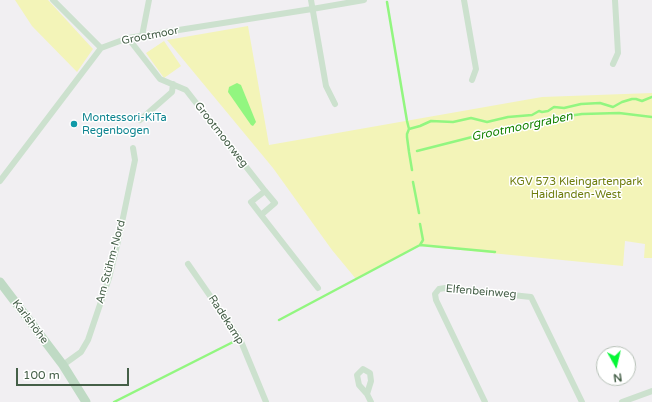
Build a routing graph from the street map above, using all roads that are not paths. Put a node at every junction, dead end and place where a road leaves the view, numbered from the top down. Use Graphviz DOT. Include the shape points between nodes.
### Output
graph roads {
  1 [pos="53,0"];
  2 [pos="148,0"];
  3 [pos="311,0"];
  4 [pos="364,0"];
  5 [pos="464,0"];
  6 [pos="615,0"];
  7 [pos="312,9"];
  8 [pos="142,36"];
  9 [pos="128,38"];
  10 [pos="101,48"];
  11 [pos="613,64"];
  12 [pos="472,80"];
  13 [pos="173,84"];
  14 [pos="335,104"];
  15 [pos="140,120"];
  16 [pos="134,148"];
  17 [pos="0,181"];
  18 [pos="265,191"];
  19 [pos="261,214"];
  20 [pos="188,264"];
  21 [pos="0,282"];
  22 [pos="318,288"];
  23 [pos="62,366"];
  24 [pos="652,391"];
  25 [pos="367,394"];
  26 [pos="86,402"];
  27 [pos="266,402"];
  28 [pos="371,402"];
  29 [pos="485,402"];
  30 [pos="582,402"];
  31 [pos="622,402"];
  1 -- 10 [label="street"];
  2 -- 8 [label="street"];
  3 -- 7 [label="street"];
  4 -- 7 [label="street, Grootmoor"];
  5 -- 12 [label="street" via="476,69"];
  6 -- 11 [label="street" via="618,53"];
  7 -- 8 [label="street, Grootmoor"];
  7 -- 14 [label="street" via="326,86"];
  8 -- 9 [label="street, Grootmoor"];
  9 -- 10 [label="street, Grootmoor"];
  9 -- 13 [label="street, Grootmoorweg" via="160,79"];
  10 -- 17 [label="street"];
  13 -- 15 [label="street" via="172,92"];
  13 -- 18 [label="street, Grootmoorweg" via="186,90"];
  16 -- 23 [label="street, Am Stühm-Nord" via="135,160 109,278 88,340 81,352"];
  18 -- 19 [label="street" via="251,202"];
  18 -- 19 [label="street, Grootmoorweg" via="275,203"];
  19 -- 22 [label="street"];
  20 -- 27 [label="street, Radekamp" via="240,339"];
  21 -- 23 [label="main road, Karlshöhe"];
  23 -- 26 [label="main road, Karlshöhe"];
  24 -- 31 [label="street"];
  25 -- 28 [label="street"];
  29 -- 30 [label="street, Elfenbeinweg" via="436,300 435,294 439,289 530,297"];
}
